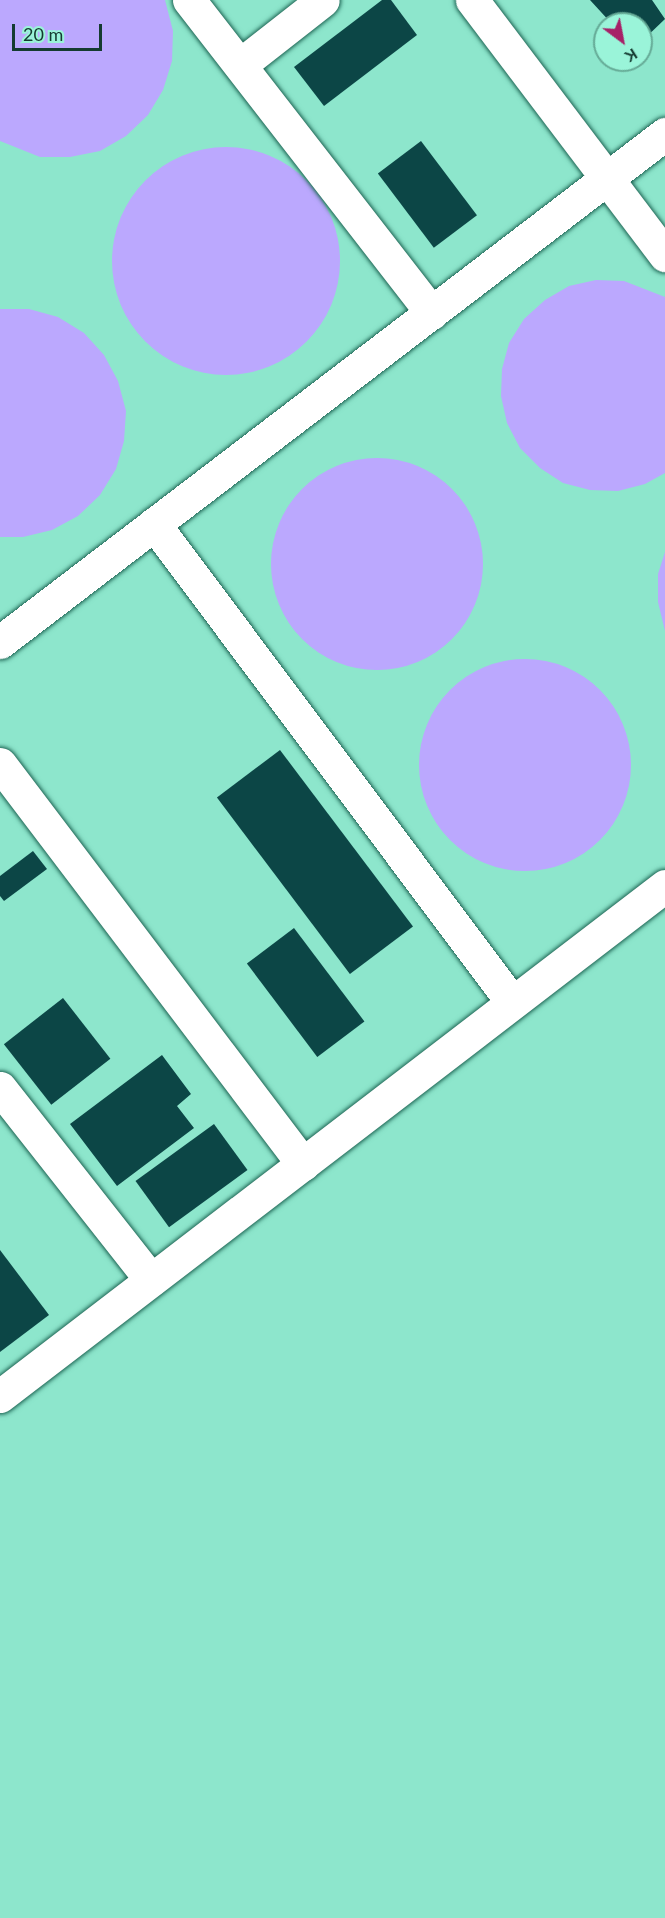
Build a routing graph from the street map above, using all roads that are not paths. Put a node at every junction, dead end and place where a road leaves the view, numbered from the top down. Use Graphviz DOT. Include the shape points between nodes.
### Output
graph roads {
  1 [pos="189,0"];
  2 [pos="323,0"];
  3 [pos="472,0"];
  4 [pos="240,65"];
  5 [pos="665,134"];
  6 [pos="607,180"];
  7 [pos="665,255"];
  8 [pos="432,313"];
  9 [pos="154,524"];
  10 [pos="0,642"];
  11 [pos="0,764"];
  12 [pos="665,886"];
  13 [pos="513,1002"];
  14 [pos="2,1094"];
  15 [pos="303,1164"];
  16 [pos="151,1280"];
  17 [pos="0,1396"];
  1 -- 4 [label="street"];
  2 -- 4 [label="street"];
  3 -- 6 [label="street"];
  4 -- 8 [label="street"];
  5 -- 6 [label="street"];
  6 -- 7 [label="street"];
  6 -- 8 [label="street"];
  8 -- 9 [label="street"];
  9 -- 10 [label="street"];
  9 -- 13 [label="street"];
  11 -- 15 [label="street"];
  12 -- 13 [label="street"];
  13 -- 15 [label="street"];
  14 -- 16 [label="street"];
  15 -- 16 [label="street"];
  16 -- 17 [label="street"];
}
